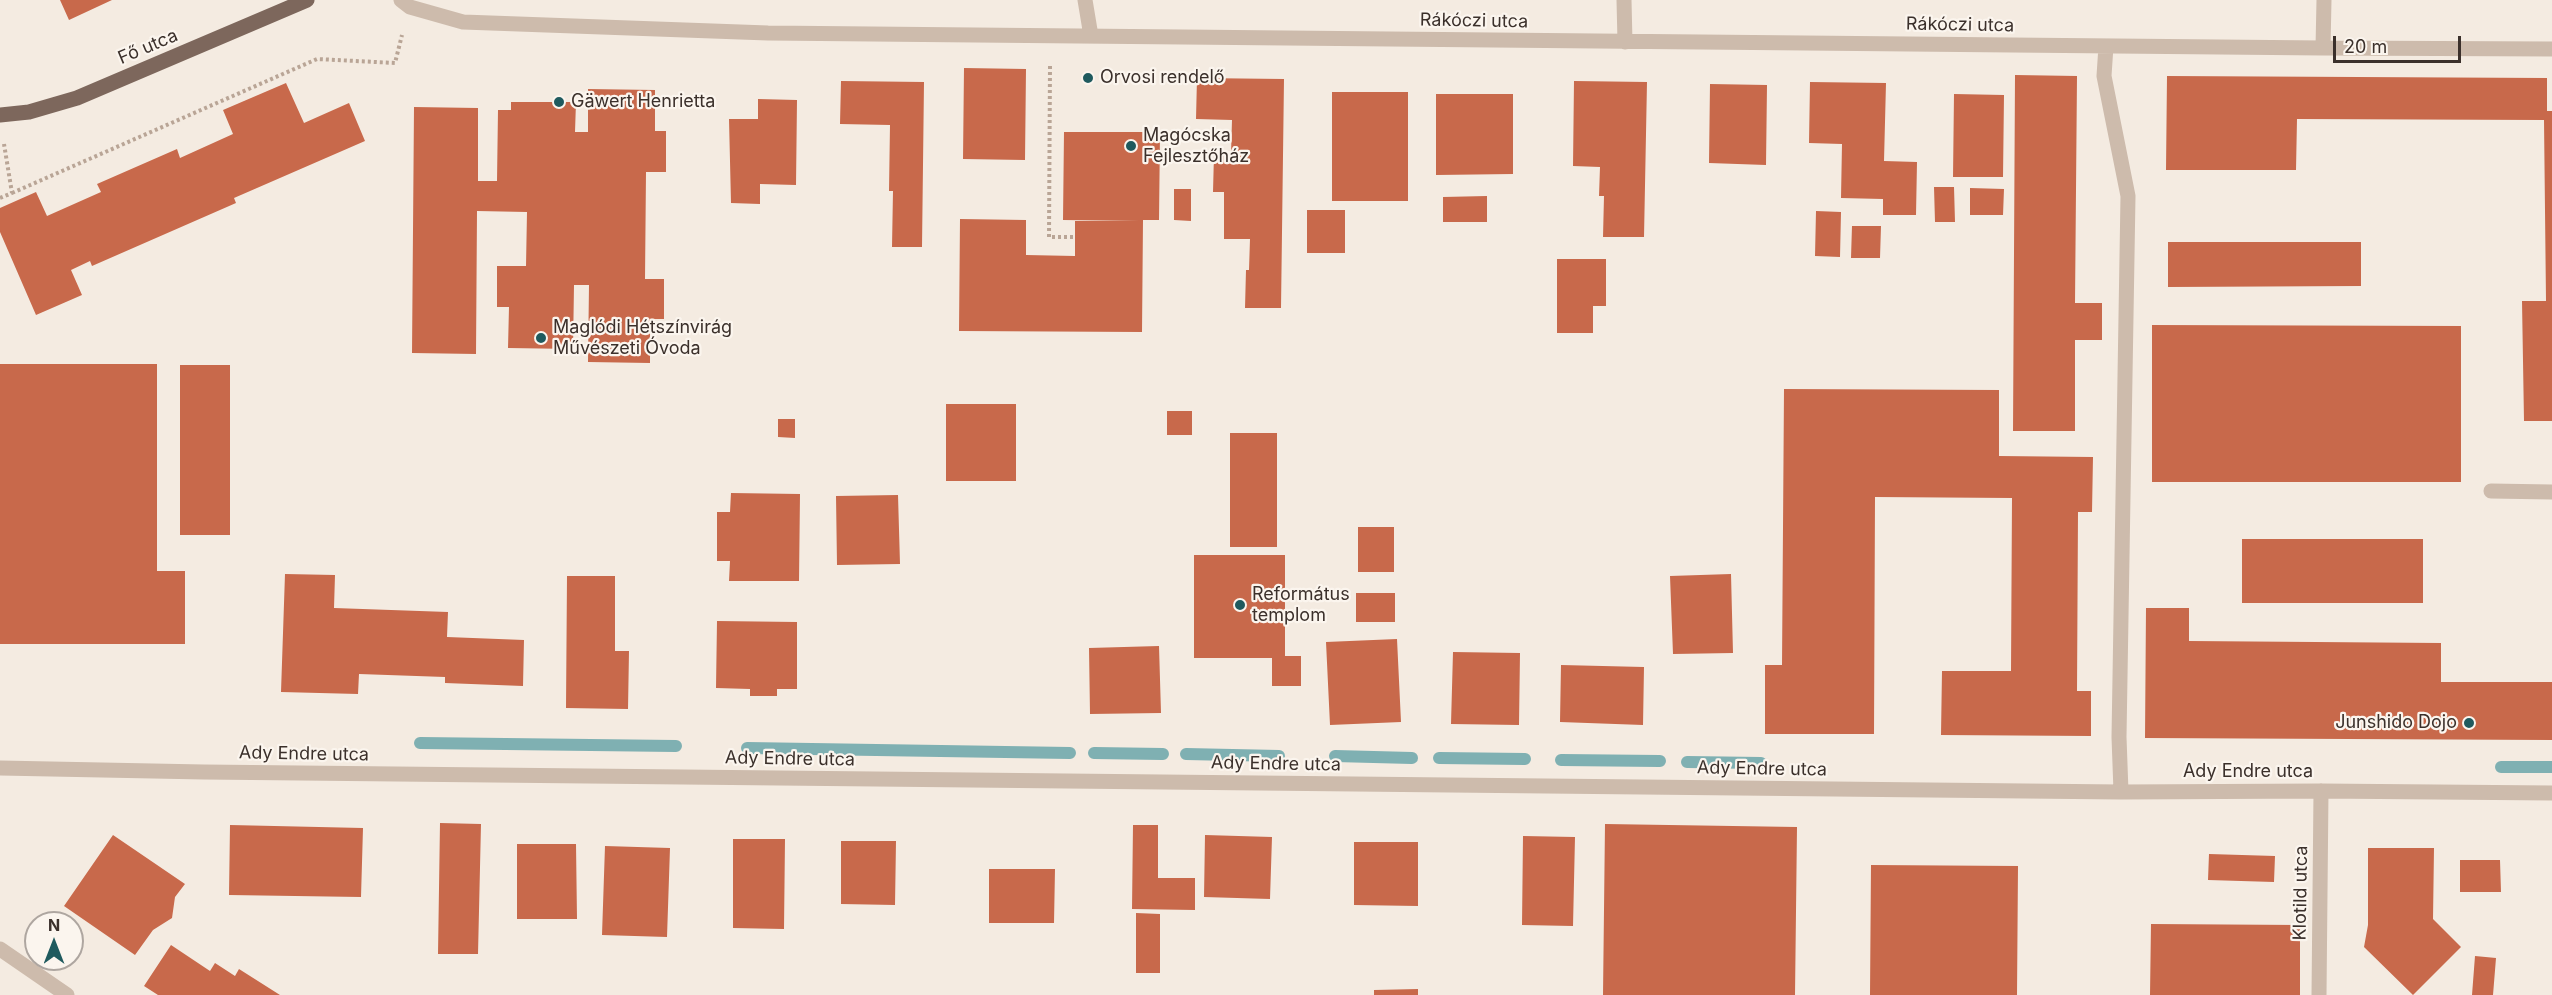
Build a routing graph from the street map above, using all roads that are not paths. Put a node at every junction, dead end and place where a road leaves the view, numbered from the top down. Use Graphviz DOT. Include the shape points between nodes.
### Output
graph roads {
  1 [pos="307,0"];
  2 [pos="1085,0"];
  3 [pos="1624,0"];
  4 [pos="2324,0"];
  5 [pos="405,3"];
  6 [pos="1090,36"];
  7 [pos="1625,42"];
  8 [pos="2106,46"];
  9 [pos="2323,48"];
  10 [pos="2552,49"];
  11 [pos="0,115"];
  12 [pos="2491,491"];
  13 [pos="2552,492"];
  14 [pos="0,768"];
  15 [pos="2321,791"];
  16 [pos="2121,792"];
  17 [pos="2552,793"];
  18 [pos="0,949"];
  19 [pos="67,995"];
  20 [pos="2319,995"];
  1 -- 11 [label="main road, Fő utca" via="77,98 29,112"];
  2 -- 6 [label="street"];
  3 -- 7 [label="street"];
  4 -- 9 [label="street"];
  5 -- 6 [label="street, Rákóczi utca" via="464,22 768,33"];
  6 -- 7 [label="street, Rákóczi utca"];
  7 -- 8 [label="street, Rákóczi utca"];
  8 -- 9 [label="street, Rákóczi utca"];
  8 -- 16 [label="street" via="2104,76 2128,196"];
  9 -- 10 [label="street, Rákóczi utca"];
  12 -- 13 [label="street"];
  14 -- 16 [label="street, Ady Endre utca"];
  15 -- 16 [label="street, Ady Endre utca"];
  15 -- 17 [label="street, Ady Endre utca"];
  15 -- 20 [label="street, Klotild utca"];
  18 -- 19 [label="street"];
}
